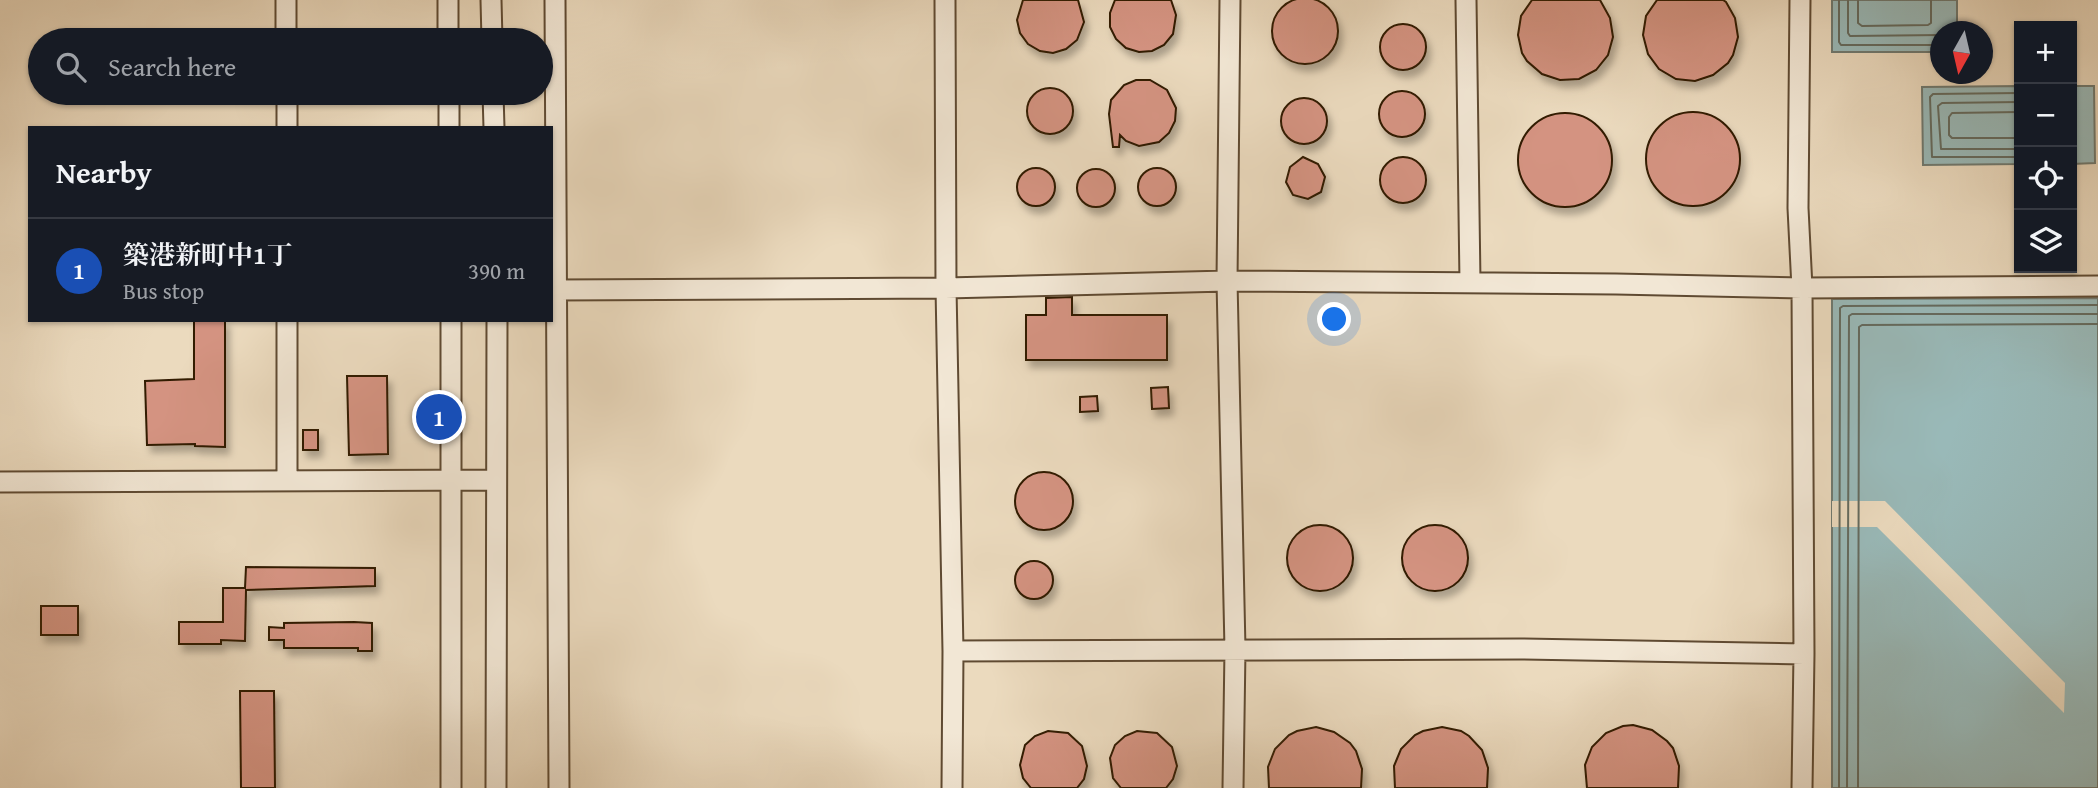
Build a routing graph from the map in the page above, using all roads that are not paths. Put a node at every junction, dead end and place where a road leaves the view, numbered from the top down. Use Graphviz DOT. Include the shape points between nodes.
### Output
graph roads {
  1 [pos="286,0"];
  2 [pos="448,0"];
  3 [pos="491,0"];
  4 [pos="555,0"];
  5 [pos="945,0"];
  6 [pos="1230,0"];
  7 [pos="1466,0"];
  8 [pos="1800,0"];
  9 [pos="286,28"];
  10 [pos="448,28"];
  11 [pos="492,28"];
  12 [pos="286,105"];
  13 [pos="449,105"];
  14 [pos="493,105"];
  15 [pos="287,126"];
  16 [pos="449,126"];
  17 [pos="494,126"];
  18 [pos="1227,281"];
  19 [pos="1470,282"];
  20 [pos="2098,286"];
  21 [pos="946,288"];
  22 [pos="1802,288"];
  23 [pos="556,290"];
  24 [pos="287,322"];
  25 [pos="451,322"];
  26 [pos="497,322"];
  27 [pos="496,480"];
  28 [pos="287,481"];
  29 [pos="451,481"];
  30 [pos="0,482"];
  31 [pos="1235,649"];
  32 [pos="953,651"];
  33 [pos="1804,654"];
  34 [pos="451,788"];
  35 [pos="496,788"];
  36 [pos="559,788"];
  37 [pos="952,788"];
  38 [pos="1233,788"];
  39 [pos="1802,788"];
  1 -- 9 [label="street"];
  2 -- 10 [label="street"];
  3 -- 11 [label="street"];
  4 -- 23 [label="street"];
  5 -- 21 [label="street"];
  6 -- 18 [label="street"];
  7 -- 19 [label="street"];
  8 -- 22 [label="street"];
  12 -- 15 [label="street"];
  13 -- 16 [label="street"];
  14 -- 17 [label="street"];
  18 -- 19 [label="street"];
  18 -- 21 [label="street"];
  18 -- 31 [label="street"];
  19 -- 22 [label="street"];
  20 -- 22 [label="street"];
  21 -- 23 [label="street"];
  21 -- 32 [label="street"];
  22 -- 33 [label="street"];
  23 -- 36 [label="street"];
  24 -- 28 [label="street"];
  25 -- 29 [label="street"];
  26 -- 27 [label="street"];
  27 -- 29 [label="street"];
  27 -- 35 [label="street"];
  28 -- 29 [label="street"];
  28 -- 30 [label="street"];
  29 -- 34 [label="street"];
  31 -- 32 [label="street"];
  31 -- 33 [label="street"];
  31 -- 38 [label="street"];
  32 -- 37 [label="street"];
  33 -- 39 [label="street"];
}
